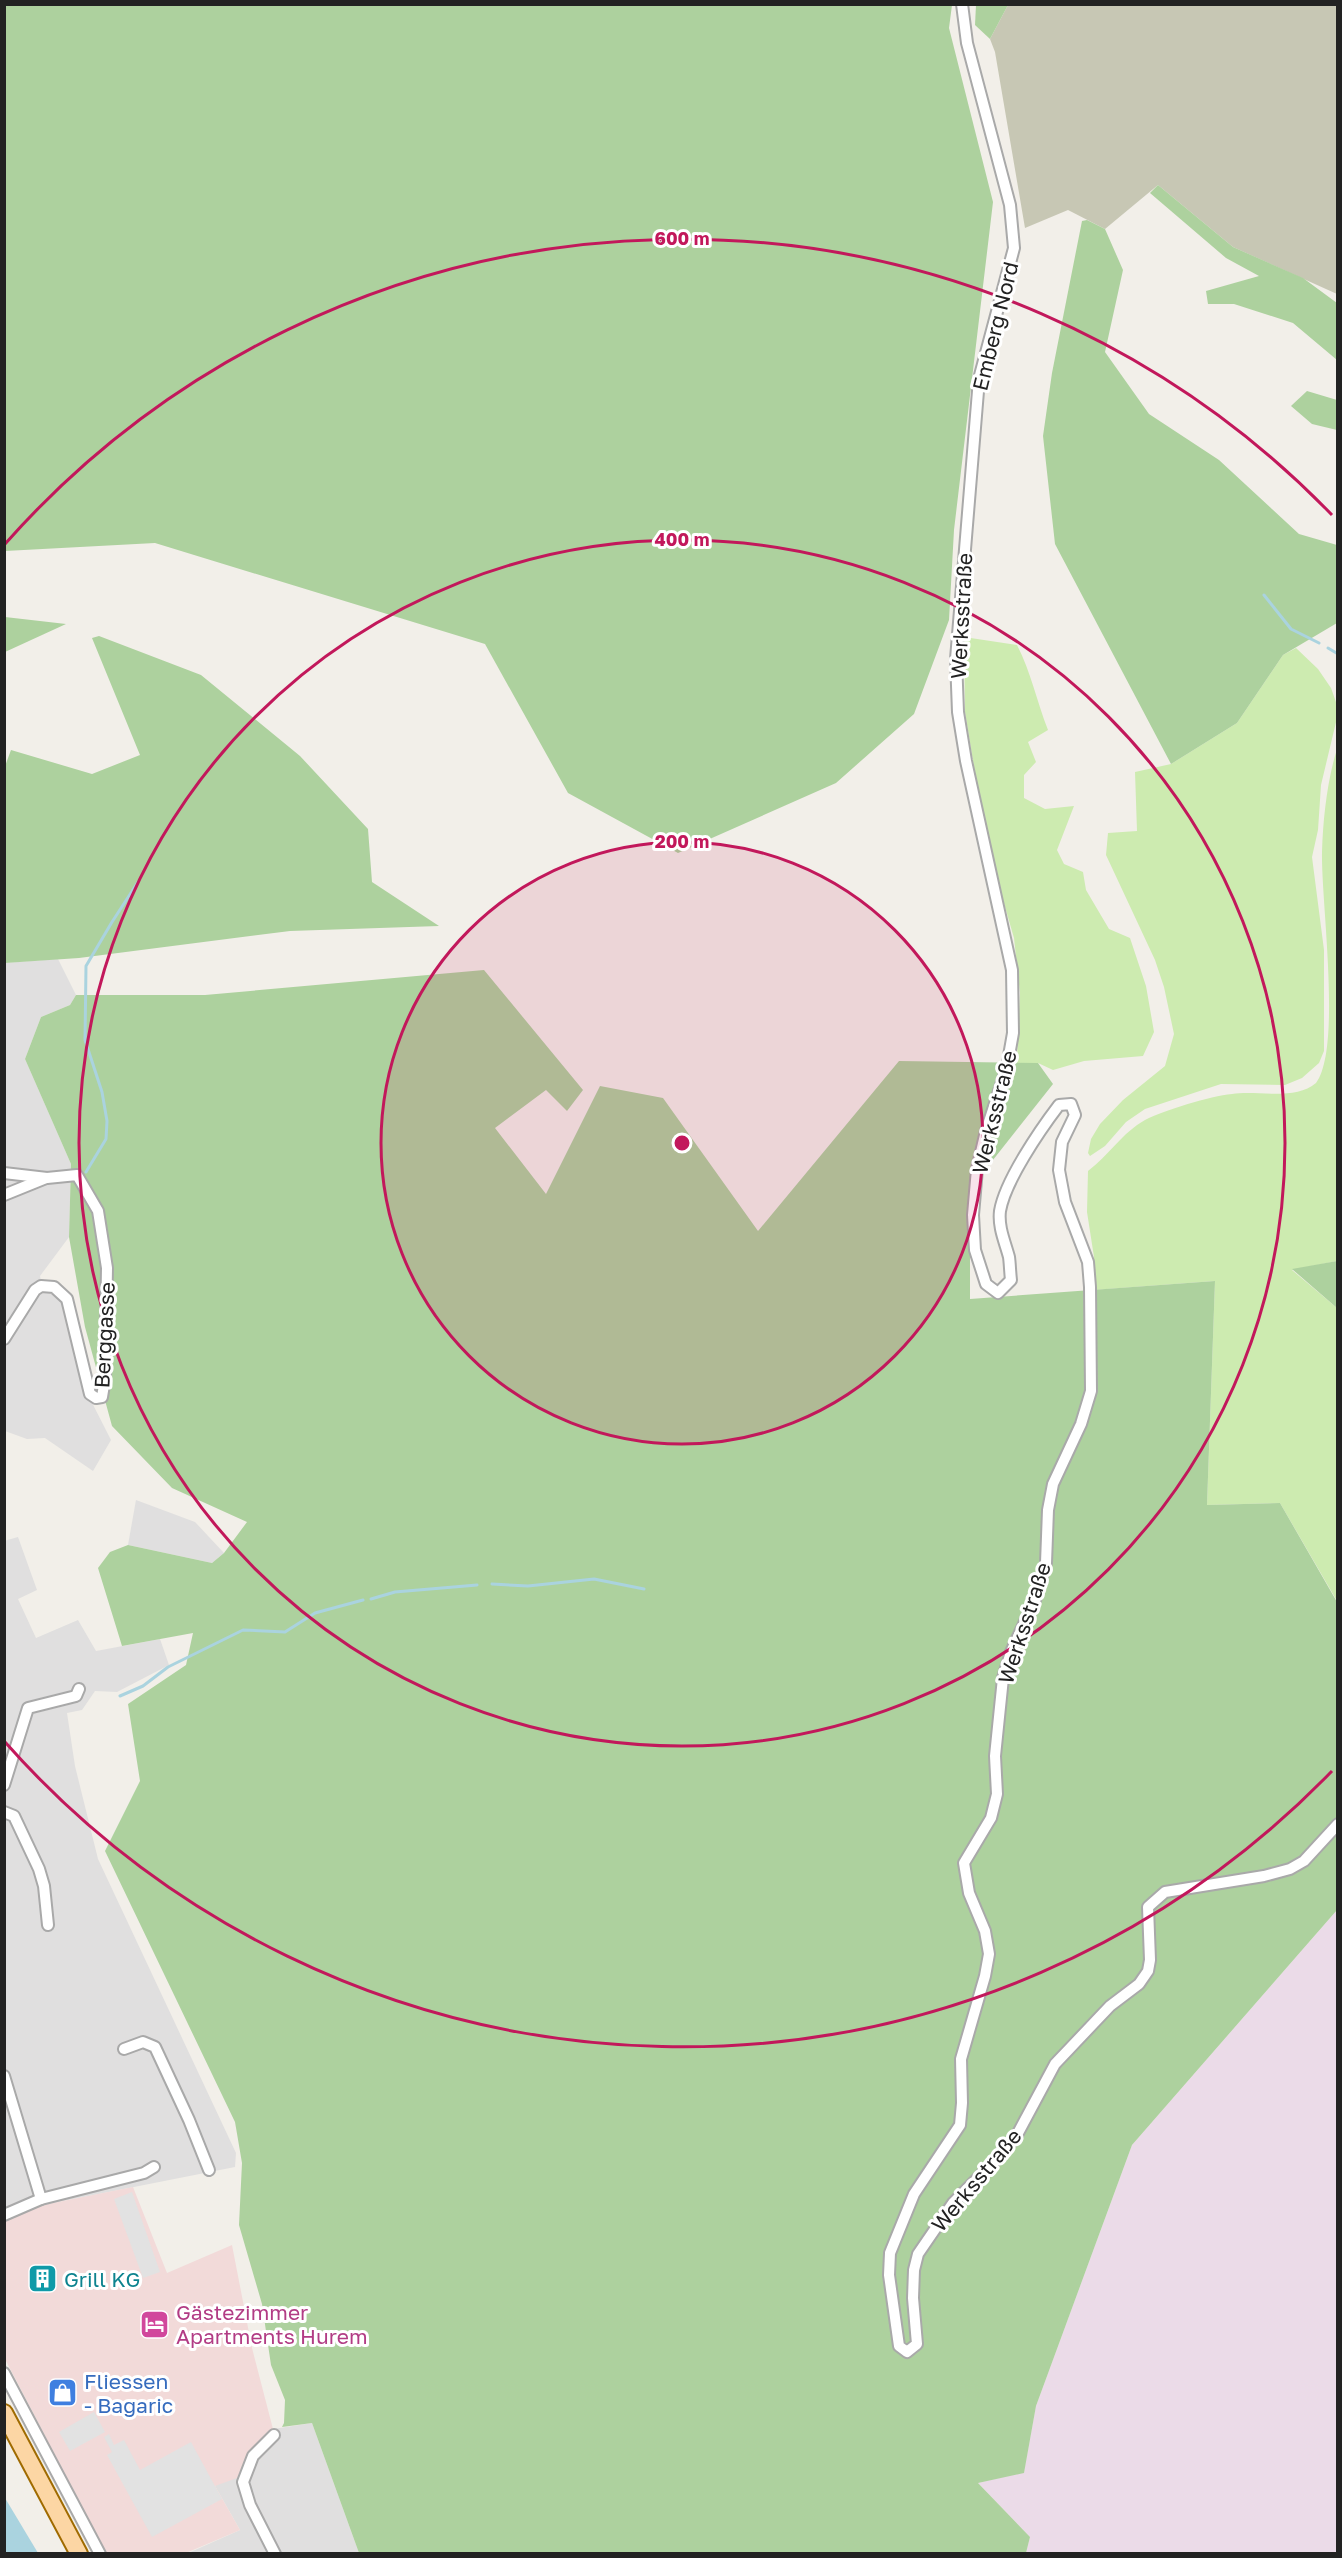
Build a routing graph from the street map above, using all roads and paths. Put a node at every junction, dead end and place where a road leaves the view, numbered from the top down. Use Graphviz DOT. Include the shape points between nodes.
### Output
graph roads {
  1 [pos="962,4"];
  2 [pos="967,513"];
  3 [pos="4,1173"];
  4 [pos="46,1178"];
  5 [pos="4,1195"];
  6 [pos="4,1339"];
  7 [pos="79,1689"];
  8 [pos="4,1785"];
  9 [pos="4,1812"];
  10 [pos="1338,1824"];
  11 [pos="48,1924"];
  12 [pos="124,2049"];
  13 [pos="4,2076"];
  14 [pos="154,2167"];
  15 [pos="209,2170"];
  16 [pos="41,2199"];
  17 [pos="4,2215"];
  18 [pos="4,2373"];
  19 [pos="4,2413"];
  20 [pos="274,2435"];
  21 [pos="79,2553"];
  22 [pos="100,2553"];
  23 [pos="275,2553"];
  1 -- 2 [label="street, Emberg Nord" via="967,43 1010,205 1014,248 979,379"];
  2 -- 10 [label="street, Werksstraße" via="956,659 958,712 981,839 1012,969 1013,1001 1007,1067 976,1169 975,1250 986,1284 998,1293 1011,1280 1000,1212 1009,1185 1059,1105 1071,1104 1075,1115 1062,1142 1059,1170 1065,1202 1088,1262 1091,1391 1081,1424 1053,1484 1046,1563 1003,1678 995,1756 997,1794 991,1818 964,1863 969,1893 985,1931 989,1953 961,2059 960,2124 914,2194 890,2253 889,2274 899,2346 907,2352 917,2344 914,2270 928,2238 953,2203 1017,2135 1055,2064 1148,1971 1148,1907 1165,1892 1290,1869 1304,1861"];
  3 -- 4 [label="street, Berggasse"];
  4 -- 5 [label="street, Berggasse"];
  4 -- 6 [label="street, Berggasse" via="77,1175 98,1211 107,1268 102,1397 90,1394 67,1299 54,1287 41,1286 35,1290"];
  7 -- 8 [label="street" via="76,1696 28,1708"];
  9 -- 11 [label="street" via="14,1816 39,1869"];
  12 -- 15 [label="street" via="143,2042 155,2047"];
  13 -- 16 [label="street"];
  14 -- 16 [label="street" via="144,2173"];
  16 -- 17 [label="street"];
  18 -- 22 [label="street"];
  19 -- 21 [label="main road"];
  20 -- 23 [label="street" via="254,2456 243,2482 250,2505"];
}
